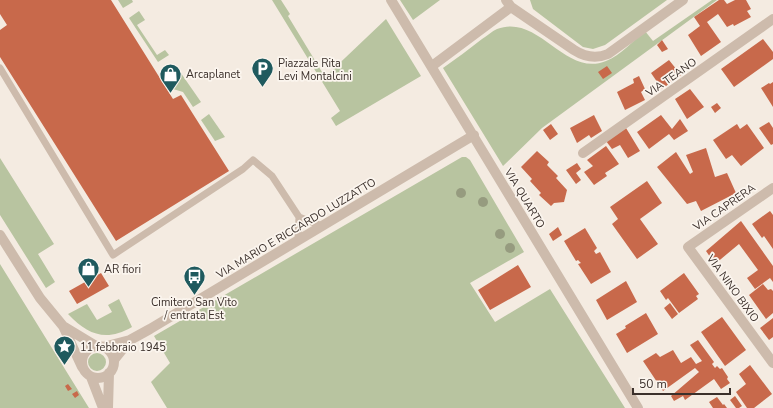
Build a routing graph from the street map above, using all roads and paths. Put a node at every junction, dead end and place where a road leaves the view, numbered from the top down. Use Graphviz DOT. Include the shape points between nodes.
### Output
graph roads {
  1 [pos="391,0"];
  2 [pos="683,0"];
  3 [pos="509,3"];
  4 [pos="773,19"];
  5 [pos="432,66"];
  6 [pos="0,68"];
  7 [pos="474,136"];
  8 [pos="583,153"];
  9 [pos="773,188"];
  10 [pos="299,218"];
  11 [pos="322,226"];
  12 [pos="0,235"];
  13 [pos="298,240"];
  14 [pos="688,246"];
  15 [pos="63,326"];
  16 [pos="130,340"];
  17 [pos="99,347"];
  18 [pos="114,360"];
  19 [pos="773,363"];
  20 [pos="82,367"];
  21 [pos="109,373"];
  22 [pos="91,377"];
  23 [pos="103,408"];
  24 [pos="108,408"];
  25 [pos="638,408"];
  1 -- 5 [label="street, VIA QUARTO"];
  2 -- 3 [label="street" via="608,54 594,58 582,55"];
  3 -- 5 [label="street"];
  4 -- 8 [label="street, VIA TEANO"];
  5 -- 7 [label="street, VIA QUARTO"];
  6 -- 10 [label="lane" via="113,255 243,170 253,160 272,176"];
  7 -- 11 [label="street, VIA MARIO E RICCARDO LUZZATTO"];
  7 -- 25 [label="street, VIA QUARTO"];
  9 -- 14 [label="street, VIA CAPRERA"];
  10 -- 11 [label="lane"];
  10 -- 13 [label="lane"];
  11 -- 13 [label="street, VIA MARIO E RICCARDO LUZZATTO"];
  12 -- 15 [label="street" via="40,298"];
  13 -- 16 [label="street, VIA MARIO E RICCARDO LUZZATTO"];
  14 -- 19 [label="street, VIA NINO BIXIO"];
  15 -- 17 [label="street"];
  15 -- 20 [label="street"];
  16 -- 17 [label="street, VIA MARIO E RICCARDO LUZZATTO"];
  16 -- 18 [label="street, VIA MARIO E RICCARDO LUZZATTO"];
  17 -- 18 [label="street" via="110,352"];
  17 -- 20 [label="street" via="85,352"];
  18 -- 21 [label="street"];
  20 -- 22 [label="street"];
  21 -- 22 [label="street" via="101,378"];
  21 -- 24 [label="street"];
  22 -- 23 [label="street"];
}
